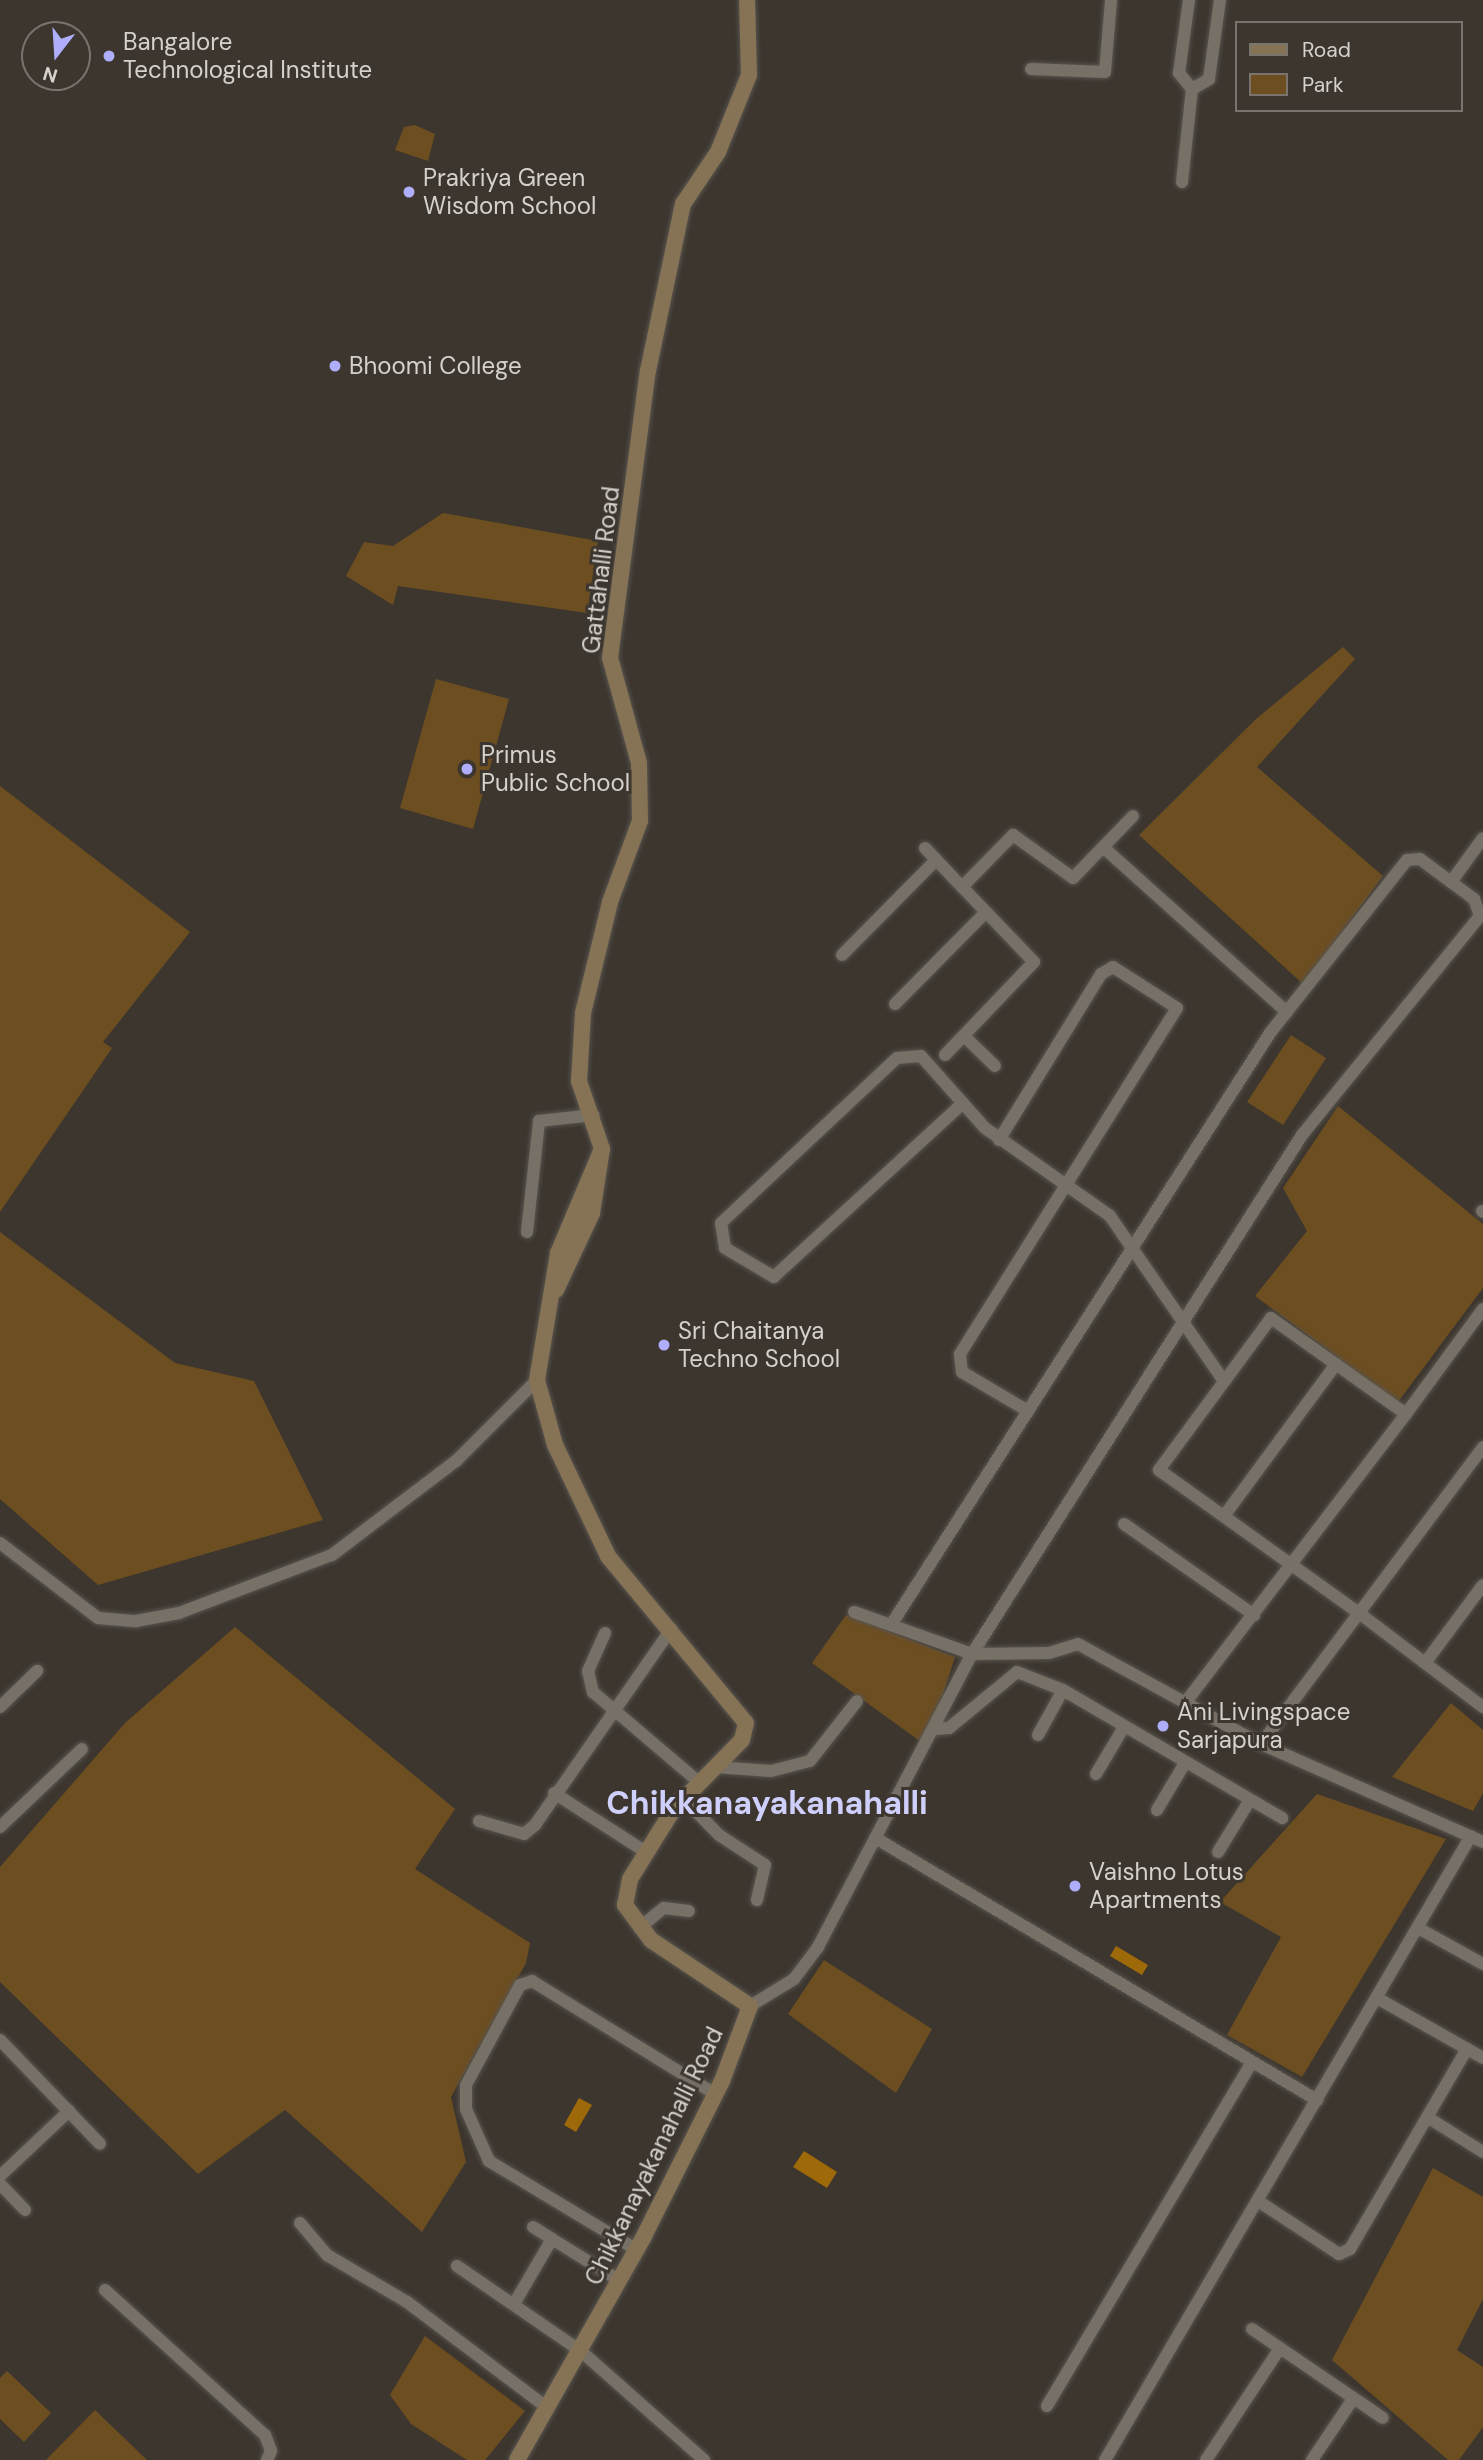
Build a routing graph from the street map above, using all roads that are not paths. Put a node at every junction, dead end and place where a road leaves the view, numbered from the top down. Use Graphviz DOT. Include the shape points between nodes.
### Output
graph roads {
  1 [pos="747,0"];
  2 [pos="1109,0"];
  3 [pos="1189,0"];
  4 [pos="1220,0"];
  5 [pos="1031,69"];
  6 [pos="1192,89"];
  7 [pos="1182,182"];
  8 [pos="1133,816"];
  9 [pos="1483,838"];
  10 [pos="1103,847"];
  11 [pos="925,848"];
  12 [pos="936,860"];
  13 [pos="1451,882"];
  14 [pos="962,887"];
  15 [pos="986,912"];
  16 [pos="842,955"];
  17 [pos="895,1004"];
  18 [pos="1287,1012"];
  19 [pos="964,1036"];
  20 [pos="945,1055"];
  21 [pos="995,1066"];
  22 [pos="963,1103"];
  23 [pos="594,1115"];
  24 [pos="999,1140"];
  25 [pos="1069,1187"];
  26 [pos="527,1232"];
  27 [pos="1132,1248"];
  28 [pos="1483,1309"];
  29 [pos="1182,1320"];
  30 [pos="1336,1364"];
  31 [pos="537,1380"];
  32 [pos="1224,1381"];
  33 [pos="1028,1411"];
  34 [pos="1406,1414"];
  35 [pos="1483,1447"];
  36 [pos="1224,1516"];
  37 [pos="1124,1524"];
  38 [pos="0,1543"];
  39 [pos="1293,1565"];
  40 [pos="1483,1585"];
  41 [pos="855,1612"];
  42 [pos="1359,1613"];
  43 [pos="1254,1615"];
  44 [pos="891,1625"];
  45 [pos="671,1629"];
  46 [pos="605,1633"];
  47 [pos="972,1654"];
  48 [pos="1425,1663"];
  49 [pos="37,1671"];
  50 [pos="1063,1690"];
  51 [pos="857,1701"];
  52 [pos="1185,1703"];
  53 [pos="0,1707"];
  54 [pos="1483,1707"];
  55 [pos="610,1710"];
  56 [pos="1124,1727"];
  57 [pos="936,1729"];
  58 [pos="1038,1735"];
  59 [pos="1261,1744"];
  60 [pos="82,1749"];
  61 [pos="1185,1763"];
  62 [pos="715,1767"];
  63 [pos="1096,1774"];
  64 [pos="700,1783"];
  65 [pos="554,1793"];
  66 [pos="684,1799"];
  67 [pos="1250,1800"];
  68 [pos="1157,1810"];
  69 [pos="1282,1818"];
  70 [pos="479,1821"];
  71 [pos="0,1827"];
  72 [pos="877,1839"];
  73 [pos="1477,1839"];
  74 [pos="646,1852"];
  75 [pos="1218,1852"];
  76 [pos="757,1900"];
  77 [pos="689,1911"];
  78 [pos="1418,1927"];
  79 [pos="639,1928"];
  80 [pos="1483,1964"];
  81 [pos="1377,1998"];
  82 [pos="750,2006"];
  83 [pos="0,2040"];
  84 [pos="1467,2049"];
  85 [pos="11,2051"];
  86 [pos="1483,2059"];
  87 [pos="0,2061"];
  88 [pos="1252,2062"];
  89 [pos="716,2094"];
  90 [pos="1317,2100"];
  91 [pos="69,2111"];
  92 [pos="1427,2117"];
  93 [pos="100,2144"];
  94 [pos="1483,2152"];
  95 [pos="0,2176"];
  96 [pos="0,2184"];
  97 [pos="1258,2201"];
  98 [pos="25,2210"];
  99 [pos="300,2223"];
  100 [pos="533,2227"];
  101 [pos="552,2239"];
  102 [pos="637,2250"];
  103 [pos="457,2266"];
  104 [pos="620,2281"];
  105 [pos="105,2290"];
  106 [pos="514,2304"];
  107 [pos="1252,2329"];
  108 [pos="1280,2348"];
  109 [pos="582,2352"];
  110 [pos="1353,2399"];
  111 [pos="545,2406"];
  112 [pos="1047,2406"];
  113 [pos="1383,2418"];
  114 [pos="267,2460"];
  115 [pos="517,2460"];
  116 [pos="704,2460"];
  117 [pos="1105,2460"];
  118 [pos="1206,2460"];
  119 [pos="1312,2460"];
  1 -- 23 [label="main road, Gattahalli Road" via="749,75 718,152 683,204 648,371 610,659 639,762 640,821 610,902 583,1013 579,1081"];
  2 -- 5 [label="street" via="1105,72"];
  3 -- 6 [label="street" via="1179,73"];
  4 -- 6 [label="street" via="1209,79"];
  6 -- 7 [label="street"];
  8 -- 10 [label="street"];
  9 -- 13 [label="street"];
  10 -- 14 [label="street" via="1073,877 1013,835"];
  10 -- 18 [label="street"];
  11 -- 12 [label="street"];
  12 -- 14 [label="street"];
  12 -- 16 [label="street"];
  13 -- 18 [label="street" via="1420,859 1407,860"];
  13 -- 29 [label="street" via="1474,899 1480,916 1302,1135"];
  14 -- 15 [label="street"];
  15 -- 17 [label="street"];
  15 -- 19 [label="street" via="1034,962"];
  18 -- 27 [label="street"];
  19 -- 20 [label="street"];
  19 -- 21 [label="street"];
  22 -- 22 [label="street" via="921,1056 897,1058 721,1223 724,1248 774,1277"];
  22 -- 24 [label="street"];
  23 -- 26 [label="street" via="539,1121"];
  23 -- 31 [label="main road, Gattahalli Road" via="602,1149 558,1253"];
  24 -- 25 [label="street"];
  24 -- 25 [label="street" via="1101,974 1113,967 1169,1000 1177,1008 1174,1018"];
  25 -- 27 [label="street" via="1110,1216"];
  25 -- 33 [label="street" via="958,1362 962,1372"];
  27 -- 29 [label="street"];
  27 -- 33 [label="street"];
  28 -- 34 [label="street"];
  29 -- 32 [label="street"];
  29 -- 47 [label="street"];
  30 -- 32 [label="street" via="1271,1318"];
  30 -- 34 [label="street"];
  30 -- 36 [label="street"];
  31 -- 38 [label="street" via="456,1461 332,1555 179,1613 136,1621 98,1618"];
  31 -- 45 [label="main road" via="555,1445 589,1524 631,1586"];
  32 -- 36 [label="street" via="1159,1470"];
  33 -- 44 [label="street"];
  34 -- 39 [label="street"];
  35 -- 42 [label="street"];
  36 -- 39 [label="street"];
  37 -- 43 [label="street"];
  39 -- 42 [label="street"];
  39 -- 43 [label="street"];
  40 -- 48 [label="street"];
  41 -- 44 [label="street"];
  42 -- 48 [label="street"];
  42 -- 59 [label="street"];
  43 -- 52 [label="street"];
  44 -- 47 [label="street"];
  45 -- 55 [label="street"];
  45 -- 62 [label="main road" via="746,1723 742,1740"];
  46 -- 55 [label="street" via="587,1678"];
  47 -- 52 [label="street" via="1049,1653 1078,1644"];
  47 -- 57 [label="street"];
  48 -- 54 [label="street"];
  49 -- 53 [label="street"];
  50 -- 56 [label="street"];
  50 -- 57 [label="street" via="1017,1672 950,1728"];
  50 -- 58 [label="street"];
  51 -- 62 [label="street" via="810,1761 771,1771"];
  52 -- 59 [label="street"];
  55 -- 64 [label="street"];
  55 -- 65 [label="street"];
  56 -- 61 [label="street"];
  56 -- 63 [label="street"];
  57 -- 72 [label="street"];
  59 -- 73 [label="street"];
  60 -- 71 [label="street"];
  61 -- 67 [label="street"];
  61 -- 68 [label="street"];
  62 -- 64 [label="main road"];
  64 -- 66 [label="main road"];
  65 -- 70 [label="street" via="524,1833"];
  65 -- 74 [label="street"];
  66 -- 74 [label="main road"];
  66 -- 76 [label="street" via="719,1836 765,1865"];
  67 -- 69 [label="street"];
  67 -- 75 [label="street"];
  72 -- 82 [label="street" via="794,1979"];
  72 -- 88 [label="street"];
  73 -- 78 [label="street"];
  74 -- 79 [label="main road" via="626,1894"];
  77 -- 79 [label="street" via="664,1908"];
  78 -- 80 [label="street"];
  78 -- 81 [label="street"];
  79 -- 82 [label="main road, Chikkanayakanahalli Road"];
  81 -- 84 [label="street"];
  81 -- 90 [label="street"];
  82 -- 89 [label="main road, Chikkanayakanahalli Road"];
  83 -- 85 [label="street"];
  84 -- 86 [label="street"];
  84 -- 92 [label="street"];
  85 -- 87 [label="street"];
  85 -- 91 [label="street"];
  88 -- 90 [label="street"];
  88 -- 112 [label="street"];
  89 -- 102 [label="main road, Chikkanayakanahalli Road"];
  89 -- 102 [label="street" via="532,1981 520,1984 466,2085 466,2109 489,2161"];
  90 -- 97 [label="street"];
  91 -- 93 [label="street"];
  91 -- 95 [label="street"];
  92 -- 94 [label="street"];
  92 -- 97 [label="street" via="1343,2254"];
  96 -- 98 [label="street"];
  97 -- 117 [label="street"];
  99 -- 111 [label="street" via="327,2255 407,2302"];
  100 -- 101 [label="street"];
  101 -- 104 [label="street"];
  101 -- 106 [label="street"];
  102 -- 104 [label="main road, Chikkanayakanahalli Road"];
  103 -- 106 [label="street"];
  104 -- 109 [label="main road, Chikkanayakanahalli Road"];
  105 -- 114 [label="street" via="265,2435 271,2451"];
  106 -- 109 [label="street"];
  107 -- 108 [label="street"];
  108 -- 110 [label="street"];
  108 -- 118 [label="street"];
  109 -- 111 [label="main road, Chikkanayakanahalli Road"];
  109 -- 116 [label="street"];
  110 -- 113 [label="street"];
  110 -- 119 [label="street"];
  111 -- 115 [label="main road, Chikkanayakanahalli Road"];
}
